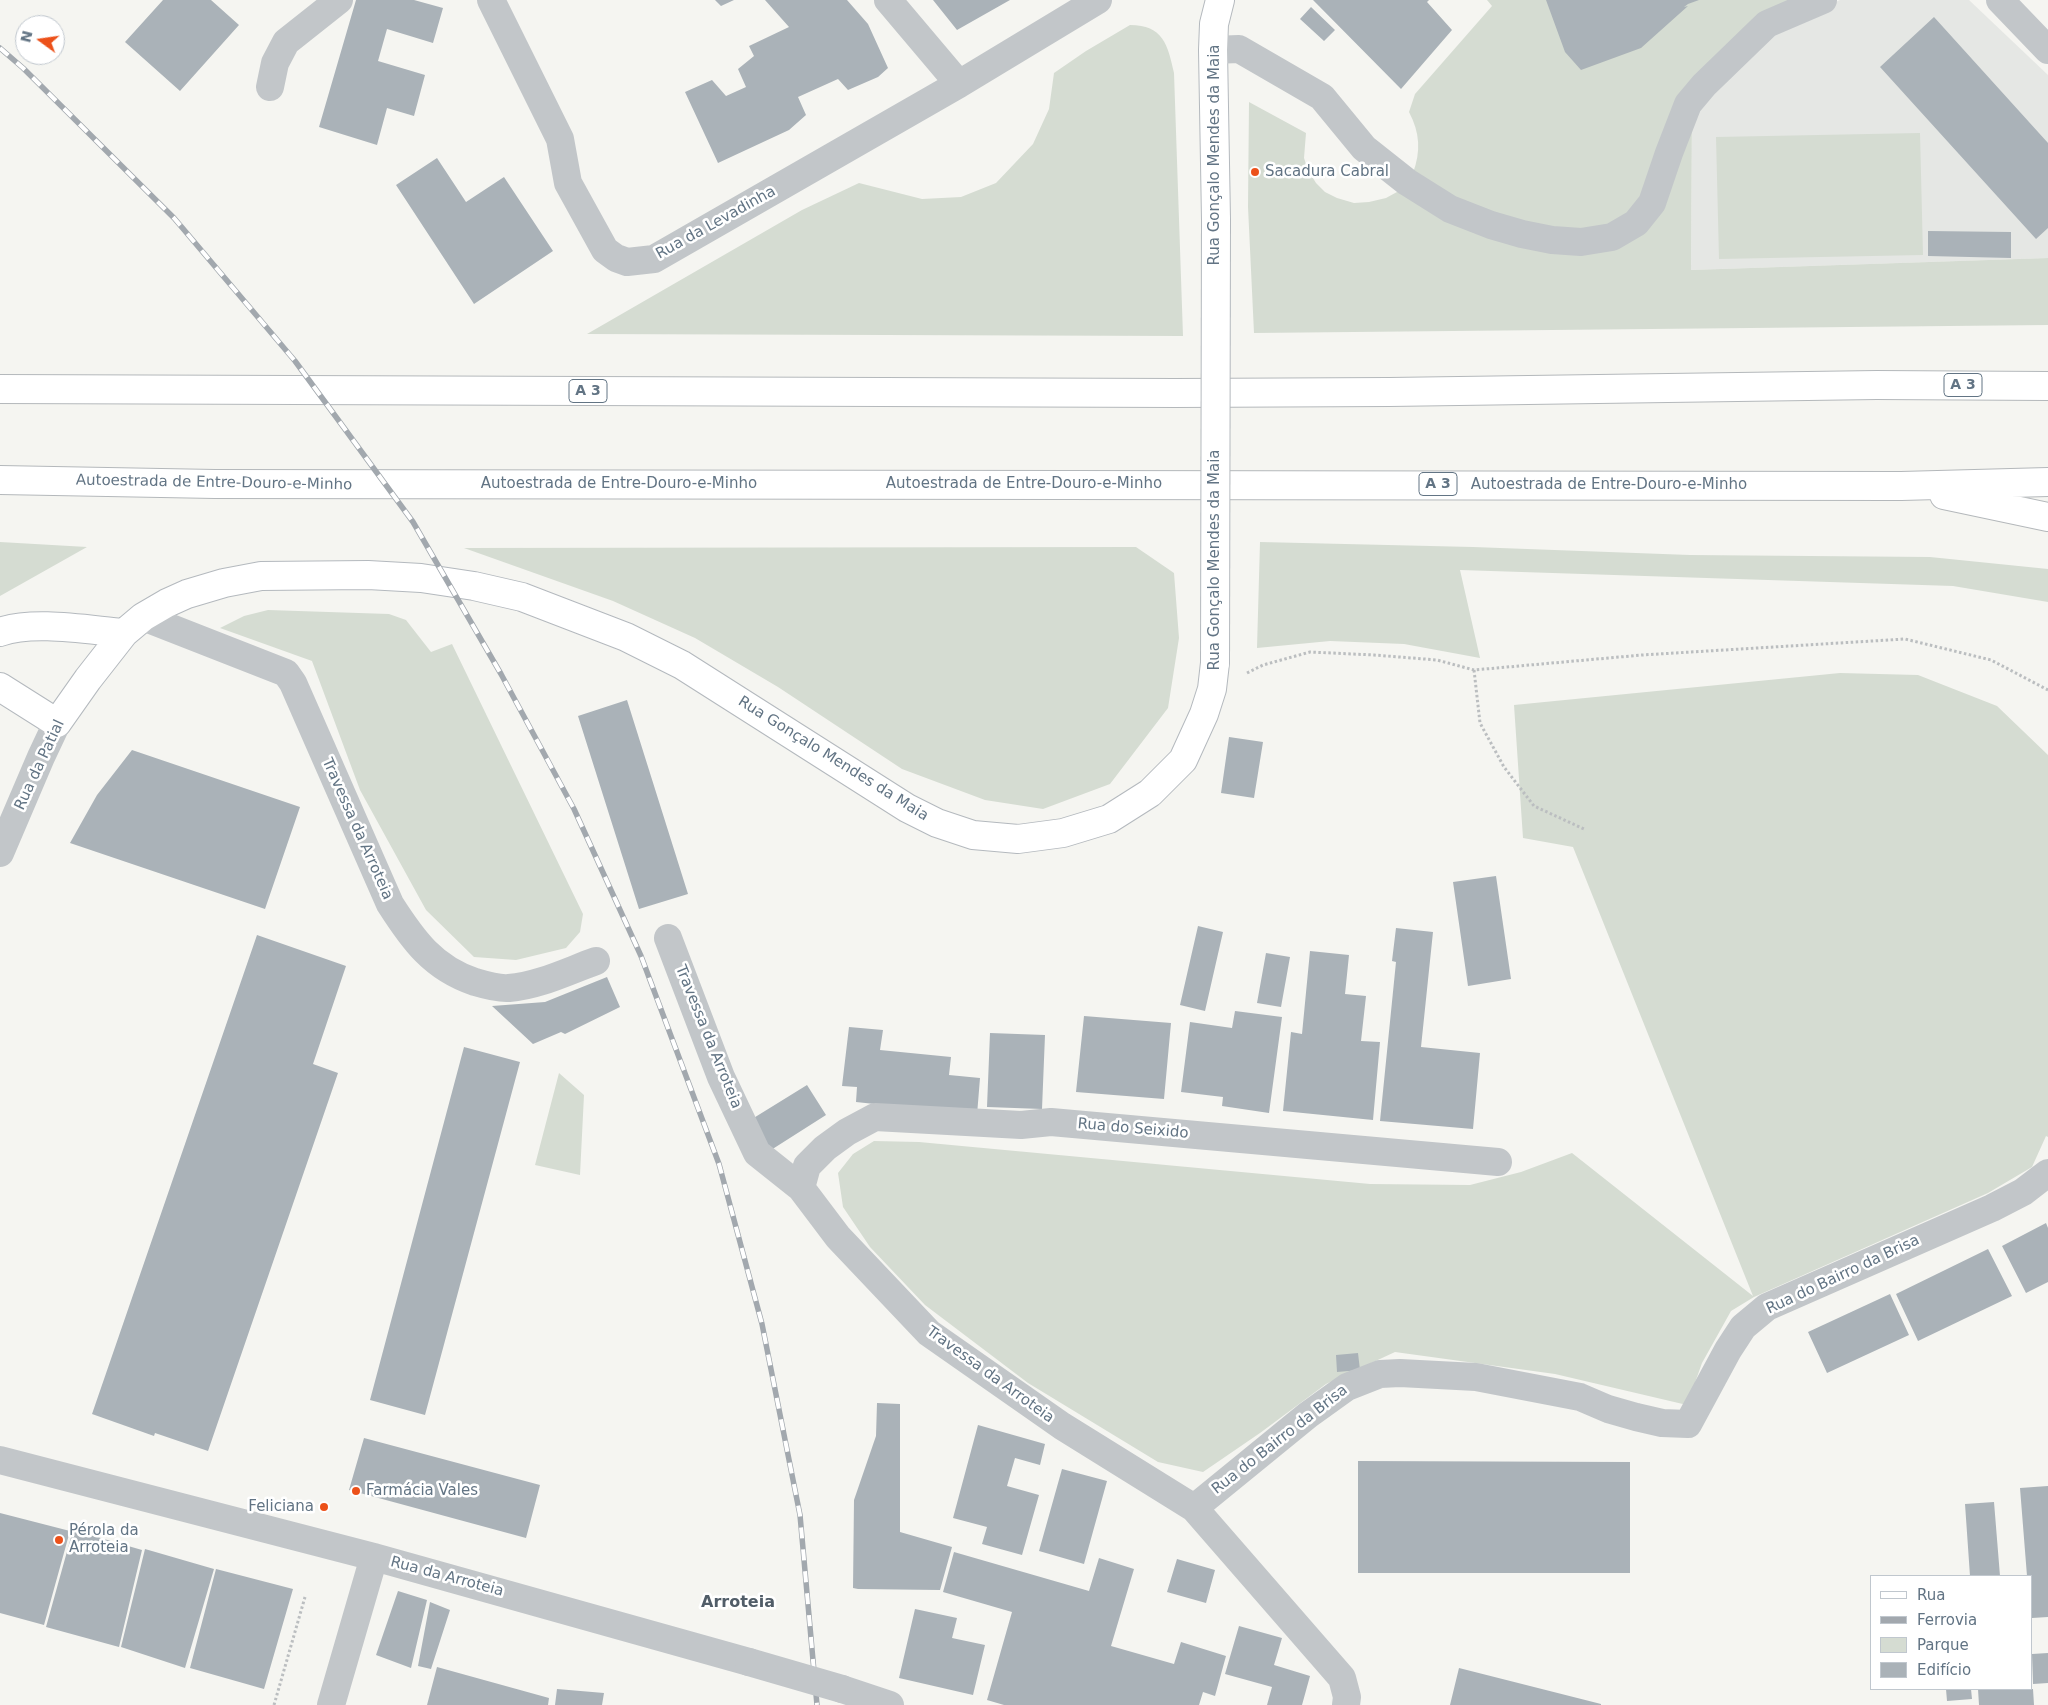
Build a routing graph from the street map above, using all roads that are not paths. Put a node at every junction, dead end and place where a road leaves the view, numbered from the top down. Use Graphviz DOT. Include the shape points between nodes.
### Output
graph roads {
  1 [pos="339,0"];
  2 [pos="491,0"];
  3 [pos="888,0"];
  4 [pos="1098,0"];
  5 [pos="1220,0"];
  6 [pos="1823,0"];
  7 [pos="2000,0"];
  8 [pos="1213,50"];
  9 [pos="2048,50"];
  10 [pos="959,84"];
  11 [pos="270,87"];
  12 [pos="2048,386"];
  13 [pos="0,388"];
  14 [pos="0,480"];
  15 [pos="2048,482"];
  16 [pos="1902,486"];
  17 [pos="2048,517"];
  18 [pos="133,625"];
  19 [pos="0,632"];
  20 [pos="0,687"];
  21 [pos="57,722"];
  22 [pos="0,853"];
  23 [pos="668,938"];
  24 [pos="596,961"];
  25 [pos="1498,1162"];
  26 [pos="2048,1173"];
  27 [pos="801,1188"];
  28 [pos="0,1460"];
  29 [pos="1194,1508"];
  30 [pos="374,1558"];
  31 [pos="331,1705"];
  32 [pos="890,1705"];
  33 [pos="1346,1705"];
  1 -- 11 [label="street" via="286,42 275,63"];
  2 -- 10 [label="street, Rua da Levadinha" via="560,139 568,183 605,250 627,262 654,259"];
  3 -- 10 [label="street"];
  4 -- 10 [label="street"];
  5 -- 8 [label="main road, Rua Gonçalo Mendes da Maia" via="1214,24"];
  6 -- 8 [label="street" via="1767,24 1688,104 1652,203 1636,223 1612,237 1580,242 1522,234 1450,209 1407,182 1364,148 1322,97 1239,49"];
  7 -- 9 [label="street"];
  8 -- 18 [label="main road, Rua Gonçalo Mendes da Maia, bridge" via="1216,220 1215,662 1212,689 1183,760 1150,793 1109,819 1062,833 1018,839 973,835 937,823 908,808 682,665 626,637 522,597 474,586 368,575 262,576 187,594"];
  12 -- 13 [label="main road, A 3" via="1176,393"];
  14 -- 16 [label="main road, Autoestrada de Entre-Douro-e-Minho / A 3" via="215,484"];
  15 -- 16 [label="main road, Autoestrada de Entre-Douro-e-Minho / A 3"];
  16 -- 17 [label="main road"];
  18 -- 19 [label="main road" via="40,626"];
  18 -- 21 [label="main road, Rua da Patial"];
  18 -- 24 [label="street, Travessa da Arroteia" via="286,673 294,683 390,904 408,932 430,956 456,976 508,988 530,984"];
  20 -- 21 [label="main road"];
  21 -- 22 [label="street, Rua da Patial"];
  23 -- 27 [label="street, Travessa da Arroteia" via="721,1077 757,1152"];
  25 -- 27 [label="street, Rua do Seixido" via="1051,1122 1022,1125 875,1117 824,1148 807,1166"];
  26 -- 29 [label="street, Rua do Bairro da Brisa" via="2023,1192 1992,1208 1767,1307 1744,1327 1728,1350 1688,1424 1662,1423 1608,1409 1580,1397 1476,1377 1400,1372 1380,1374 1347,1386"];
  27 -- 29 [label="street, Travessa da Arroteia" via="838,1237 929,1333 1062,1426"];
  28 -- 30 [label="street, Rua da Arroteia"];
  29 -- 33 [label="street, Travessa da Arroteia" via="1342,1678"];
  30 -- 31 [label="street"];
  30 -- 32 [label="street, Rua da Arroteia, bridge" via="750,1662"];
}
